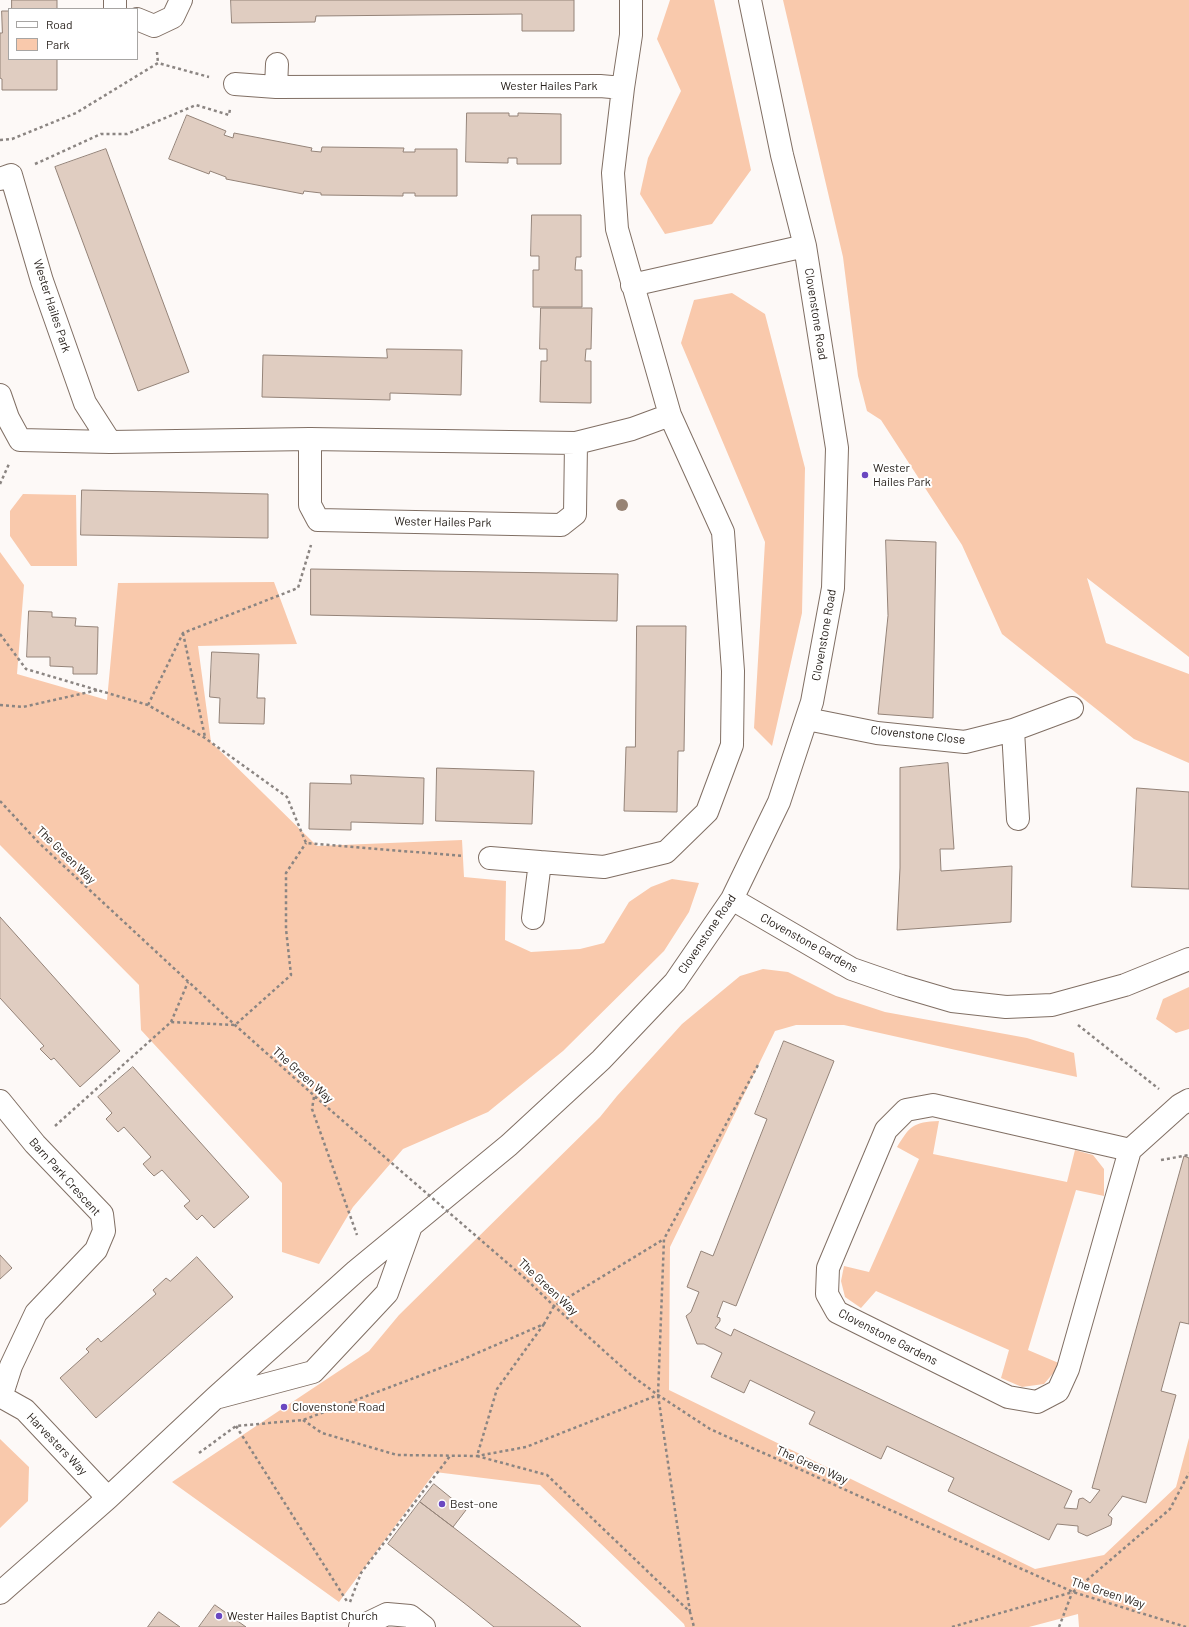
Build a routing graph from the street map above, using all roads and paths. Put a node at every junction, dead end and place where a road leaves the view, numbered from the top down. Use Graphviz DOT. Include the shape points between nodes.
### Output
graph roads {
  1 [pos="181,0"];
  2 [pos="631,0"];
  3 [pos="750,0"];
  4 [pos="138,19"];
  5 [pos="277,64"];
  6 [pos="236,84"];
  7 [pos="276,87"];
  8 [pos="623,88"];
  9 [pos="0,140"];
  10 [pos="6,177"];
  11 [pos="805,246"];
  12 [pos="632,285"];
  13 [pos="0,395"];
  14 [pos="670,415"];
  15 [pos="310,439"];
  16 [pos="110,442"];
  17 [pos="576,443"];
  18 [pos="318,520"];
  19 [pos="183,633"];
  20 [pos="0,634"];
  21 [pos="99,690"];
  22 [pos="0,704"];
  23 [pos="148,705"];
  24 [pos="1072,708"];
  25 [pos="807,719"];
  26 [pos="1013,730"];
  27 [pos="205,738"];
  28 [pos="0,801"];
  29 [pos="1018,819"];
  30 [pos="306,843"];
  31 [pos="490,858"];
  32 [pos="540,862"];
  33 [pos="732,899"];
  34 [pos="533,918"];
  35 [pos="1189,959"];
  36 [pos="188,982"];
  37 [pos="1052,1005"];
  38 [pos="171,1022"];
  39 [pos="234,1026"];
  40 [pos="758,1065"];
  41 [pos="314,1096"];
  42 [pos="0,1101"];
  43 [pos="1184,1102"];
  44 [pos="35,1144"];
  45 [pos="1130,1150"];
  46 [pos="411,1226"];
  47 [pos="664,1239"];
  48 [pos="367,1262"];
  49 [pos="554,1306"];
  50 [pos="544,1324"];
  51 [pos="658,1395"];
  52 [pos="0,1396"];
  53 [pos="216,1398"];
  54 [pos="303,1420"];
  55 [pos="236,1426"];
  56 [pos="198,1454"];
  57 [pos="450,1456"];
  58 [pos="477,1456"];
  59 [pos="1189,1473"];
  60 [pos="108,1498"];
  61 [pos="0,1592"];
  62 [pos="1072,1592"];
  63 [pos="690,1612"];
  64 [pos="360,1627"];
  65 [pos="424,1627"];
  66 [pos="694,1627"];
  67 [pos="952,1627"];
  68 [pos="1059,1627"];
  69 [pos="1186,1627"];
  1 -- 4 [label="street" via="173,17 154,26"];
  2 -- 8 [label="street" via="631,35"];
  3 -- 11 [label="street, Clovenstone Road" via="782,155"];
  5 -- 7 [label="street"];
  6 -- 7 [label="street, Wester Hailes Park"];
  6 -- 9 [label="path" via="158,63 76,113 12,139"];
  6 -- 10 [label="path" via="229,115 196,105 127,134 101,134"];
  7 -- 8 [label="street, Wester Hailes Park"];
  8 -- 12 [label="street" via="613,173 617,229"];
  10 -- 16 [label="street, Wester Hailes Park" via="85,403"];
  11 -- 12 [label="street"];
  11 -- 25 [label="street, Clovenstone Road" via="837,448 834,588"];
  12 -- 14 [label="street"];
  13 -- 16 [label="street" via="8,418 20,440"];
  14 -- 17 [label="street" via="632,429"];
  14 -- 32 [label="street" via="723,532 733,671 732,745 707,812 666,852 604,868"];
  15 -- 16 [label="street"];
  15 -- 17 [label="street"];
  15 -- 18 [label="street" via="310,505"];
  17 -- 18 [label="street, Wester Hailes Park" via="575,514 562,524"];
  18 -- 19 [label="path" via="298,588"];
  19 -- 23 [label="path"];
  19 -- 27 [label="path"];
  20 -- 21 [label="path" via="26,669"];
  21 -- 22 [label="path" via="23,707"];
  21 -- 23 [label="path"];
  23 -- 27 [label="path"];
  24 -- 26 [label="street, Clovenstone Close"];
  25 -- 26 [label="street, Clovenstone Close" via="877,732 965,742"];
  25 -- 33 [label="street, Clovenstone Road" via="779,802"];
  26 -- 29 [label="street"];
  27 -- 30 [label="path" via="287,797"];
  28 -- 36 [label="path, The Green Way" via="39,843"];
  30 -- 31 [label="path"];
  30 -- 39 [label="path" via="286,873 286,929 291,975"];
  31 -- 32 [label="street"];
  32 -- 34 [label="street"];
  33 -- 37 [label="street, Clovenstone Gardens" via="852,969 902,986 952,1000 1006,1007"];
  33 -- 46 [label="street, Clovenstone Road" via="675,982 601,1060 509,1146"];
  35 -- 37 [label="street, Clovenstone Gardens" via="1125,985"];
  36 -- 38 [label="path"];
  36 -- 39 [label="path, The Green Way"];
  37 -- 43 [label="path"];
  38 -- 39 [label="path"];
  38 -- 44 [label="path"];
  39 -- 41 [label="path, The Green Way"];
  40 -- 47 [label="path"];
  41 -- 48 [label="path" via="312,1108"];
  41 -- 49 [label="path, The Green Way, bridge"];
  42 -- 44 [label="street, Barn Park Crescent"];
  43 -- 45 [label="street"];
  44 -- 52 [label="street, Barn Park Crescent" via="102,1214 104,1231 96,1250 36,1313"];
  45 -- 45 [label="street, Clovenstone Gardens" via="1068,1369 1058,1391 1037,1402 1008,1397 837,1312 827,1294 828,1268 886,1130 906,1110 933,1105"];
  46 -- 48 [label="street, Clovenstone Road"];
  46 -- 53 [label="street" via="387,1293 313,1372"];
  47 -- 49 [label="path"];
  47 -- 51 [label="path"];
  48 -- 53 [label="street, Clovenstone Road"];
  49 -- 50 [label="path"];
  49 -- 51 [label="path, The Green Way" via="631,1375"];
  50 -- 54 [label="path" via="459,1362"];
  50 -- 58 [label="path" via="497,1389"];
  51 -- 58 [label="path" via="526,1447"];
  51 -- 62 [label="path, The Green Way" via="710,1429"];
  51 -- 63 [label="path"];
  52 -- 60 [label="street, Harvesters Way" via="25,1410"];
  53 -- 60 [label="street, Clovenstone Road"];
  54 -- 55 [label="path"];
  54 -- 57 [label="path" via="322,1433 397,1455"];
  55 -- 56 [label="path"];
  55 -- 57 [label="path" via="349,1604 361,1573"];
  57 -- 58 [label="path"];
  58 -- 63 [label="path" via="547,1475"];
  59 -- 62 [label="path" via="1170,1509"];
  60 -- 61 [label="street, Clovenstone Road"];
  62 -- 67 [label="path"];
  62 -- 68 [label="path"];
  62 -- 69 [label="path, The Green Way"];
  63 -- 66 [label="path"];
  64 -- 65 [label="street" via="387,1614 410,1616"];
}
